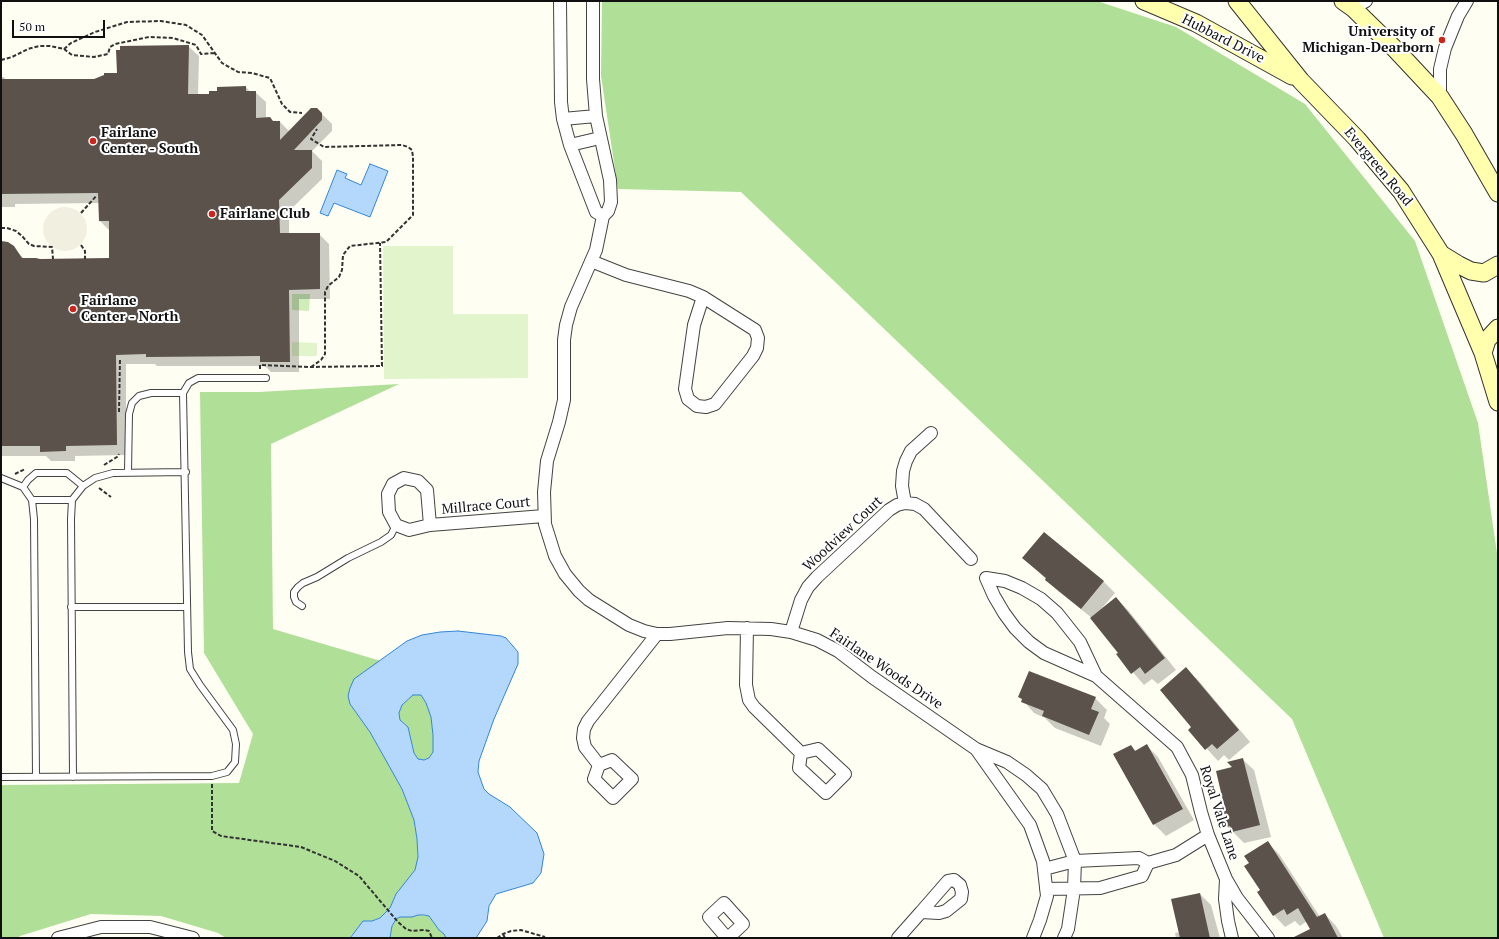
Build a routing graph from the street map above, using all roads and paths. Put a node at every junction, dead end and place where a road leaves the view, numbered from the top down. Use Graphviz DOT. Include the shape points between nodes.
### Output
graph roads {
  1 [pos="560,1"];
  2 [pos="593,1"];
  3 [pos="1144,1"];
  4 [pos="1237,1"];
  5 [pos="1467,1"];
  6 [pos="1354,3"];
  7 [pos="64,49"];
  8 [pos="215,53"];
  9 [pos="1,60"];
  10 [pos="1301,81"];
  11 [pos="1440,97"];
  12 [pos="302,113"];
  13 [pos="596,116"];
  14 [pos="563,119"];
  15 [pos="317,129"];
  16 [pos="600,138"];
  17 [pos="570,145"];
  18 [pos="1496,185"];
  19 [pos="97,195"];
  20 [pos="82,213"];
  21 [pos="602,216"];
  22 [pos="1,228"];
  23 [pos="380,243"];
  24 [pos="81,245"];
  25 [pos="1441,254"];
  26 [pos="52,259"];
  27 [pos="85,259"];
  28 [pos="591,261"];
  29 [pos="1498,265"];
  30 [pos="703,298"];
  31 [pos="1498,328"];
  32 [pos="1483,353"];
  33 [pos="120,358"];
  34 [pos="260,366"];
  35 [pos="311,367"];
  36 [pos="266,378"];
  37 [pos="184,392"];
  38 [pos="1498,402"];
  39 [pos="119,417"];
  40 [pos="931,432"];
  41 [pos="119,447"];
  42 [pos="98,468"];
  43 [pos="128,472"];
  44 [pos="186,472"];
  45 [pos="1,478"];
  46 [pos="83,486"];
  47 [pos="23,487"];
  48 [pos="98,488"];
  49 [pos="111,497"];
  50 [pos="32,500"];
  51 [pos="72,500"];
  52 [pos="906,503"];
  53 [pos="544,516"];
  54 [pos="396,525"];
  55 [pos="430,525"];
  56 [pos="971,559"];
  57 [pos="302,606"];
  58 [pos="71,607"];
  59 [pos="187,607"];
  60 [pos="747,628"];
  61 [pos="792,632"];
  62 [pos="657,634"];
  63 [pos="1096,676"];
  64 [pos="976,749"];
  65 [pos="801,753"];
  66 [pos="599,765"];
  67 [pos="212,776"];
  68 [pos="1,777"];
  69 [pos="36,777"];
  70 [pos="73,777"];
  71 [pos="1208,835"];
  72 [pos="1075,861"];
  73 [pos="1148,863"];
  74 [pos="1044,869"];
  75 [pos="1226,879"];
  76 [pos="1046,889"];
  77 [pos="1074,889"];
  78 [pos="921,912"];
  79 [pos="503,934"];
  80 [pos="545,937"];
  81 [pos="59,938"];
  82 [pos="193,938"];
  83 [pos="432,938"];
  84 [pos="497,938"];
  85 [pos="504,938"];
  86 [pos="898,938"];
  87 [pos="1033,938"];
  88 [pos="1064,938"];
  89 [pos="1232,938"];
  90 [pos="1268,938"];
  1 -- 14 [label="street"];
  2 -- 13 [label="street, Fairlane Woods Drive" via="593,79"];
  3 -- 10 [label="street, Hubbard Drive" via="1196,23"];
  4 -- 10 [label="street, Evergreen Road"];
  5 -- 11 [label="street" via="1445,48 1440,68"];
  6 -- 11 [label="street"];
  7 -- 8 [label="path" via="72,55 94,57 108,54 110,47 115,44 149,37 173,38 196,44 201,54"];
  7 -- 8 [label="path" via="95,32 127,22 161,21 186,25 202,35"];
  7 -- 9 [label="path" via="39,46"];
  8 -- 12 [label="path" via="222,63 238,72 270,78 282,104 290,112"];
  10 -- 25 [label="street, Evergreen Road" via="1357,139 1401,191"];
  11 -- 18 [label="street"];
  13 -- 14 [label="street"];
  13 -- 16 [label="street, Fairlane Woods Drive"];
  14 -- 17 [label="street"];
  15 -- 23 [label="path" via="312,139 324,147 402,145 412,150 413,215 386,242"];
  16 -- 17 [label="street"];
  16 -- 21 [label="street, Fairlane Woods Drive" via="611,189 608,211"];
  17 -- 21 [label="street" via="596,212"];
  19 -- 20 [label="path"];
  21 -- 28 [label="street, Fairlane Woods Drive" via="596,250"];
  22 -- 26 [label="path" via="16,231 34,246 52,247"];
  23 -- 35 [label="path" via="350,246 343,255 339,277 325,292 325,354"];
  23 -- 35 [label="path" via="382,366"];
  24 -- 27 [label="path" via="85,251"];
  25 -- 29 [label="street" via="1471,271 1484,272"];
  25 -- 32 [label="street, Evergreen Road"];
  28 -- 30 [label="street" via="626,275 689,291"];
  28 -- 53 [label="street, Fairlane Woods Drive" via="566,325 564,400 546,462"];
  30 -- 30 [label="street" via="755,330 758,338 753,356 715,404 706,408 697,406 688,399 685,389 694,325"];
  31 -- 32 [label="street" via="1487,340"];
  32 -- 38 [label="street, Evergreen Road"];
  33 -- 39 [label="path"];
  34 -- 35 [label="path"];
  36 -- 37 [label="lane" via="198,378 189,383"];
  37 -- 43 [label="lane" via="150,393 139,396 132,403 129,414"];
  37 -- 44 [label="lane"];
  40 -- 52 [label="street" via="911,451 906,461 902,486"];
  41 -- 42 [label="path" via="117,457"];
  43 -- 44 [label="lane"];
  43 -- 46 [label="lane" via="95,478"];
  44 -- 59 [label="lane"];
  45 -- 47 [label="lane"];
  46 -- 47 [label="lane" via="67,473 36,473"];
  46 -- 51 [label="lane"];
  47 -- 50 [label="lane"];
  48 -- 49 [label="path"];
  50 -- 51 [label="lane"];
  50 -- 69 [label="lane"];
  51 -- 58 [label="lane"];
  52 -- 56 [label="street, Woodview Court" via="924,509"];
  52 -- 61 [label="street, Woodview Court" via="889,510 817,576 801,600"];
  53 -- 55 [label="street, Millrace Court"];
  53 -- 62 [label="street, Fairlane Woods Drive" via="547,535 555,556 579,591 629,625"];
  54 -- 55 [label="street, Millrace Court" via="409,530"];
  54 -- 55 [label="street, Millrace Court" via="389,512 388,494 393,484 404,478 418,481 427,490"];
  54 -- 57 [label="lane" via="391,535 381,542 298,587 294,597"];
  58 -- 59 [label="lane"];
  58 -- 70 [label="lane"];
  59 -- 67 [label="lane" via="190,669 233,730 236,744 235,762 227,772"];
  60 -- 61 [label="street, Fairlane Woods Drive"];
  60 -- 62 [label="street, Fairlane Woods Drive"];
  60 -- 65 [label="street" via="746,685 749,700"];
  61 -- 64 [label="street, Fairlane Woods Drive" via="817,640 838,651 872,678"];
  62 -- 66 [label="street" via="588,721 584,730 585,747"];
  63 -- 63 [label="street, Royal Vale Lane" via="1080,642 1057,613 1041,599 1022,588 1005,581 986,578 1004,613 1029,642 1044,653"];
  63 -- 71 [label="street, Royal Vale Lane" via="1177,747 1192,775"];
  64 -- 72 [label="street, Fairlane Woods Drive" via="1007,762 1042,789 1057,814"];
  64 -- 74 [label="street, Fairlane Woods Drive" via="1030,825"];
  67 -- 70 [label="lane"];
  67 -- 83 [label="path" via="212,831 221,836 301,847 335,860 359,876 406,929 429,931"];
  68 -- 69 [label="lane"];
  69 -- 70 [label="lane"];
  71 -- 73 [label="street" via="1176,855"];
  71 -- 75 [label="street, Royal Vale Lane"];
  72 -- 73 [label="street" via="1139,858"];
  72 -- 74 [label="street"];
  72 -- 77 [label="street, Fairlane Woods Drive"];
  73 -- 77 [label="street" via="1142,876 1100,888"];
  74 -- 76 [label="street, Fairlane Woods Drive"];
  75 -- 89 [label="street, Royal Vale Lane" via="1225,899"];
  75 -- 90 [label="street, Royal Vale Lane" via="1237,898"];
  76 -- 77 [label="street"];
  76 -- 87 [label="street, Fairlane Woods Drive" via="1047,896"];
  77 -- 88 [label="street, Fairlane Woods Drive" via="1068,929"];
  78 -- 86 [label="street"];
  79 -- 80 [label="path" via="521,930"];
  79 -- 84 [label="path"];
  79 -- 85 [label="path"];
  81 -- 82 [label="street" via="101,927 150,927"];
}
